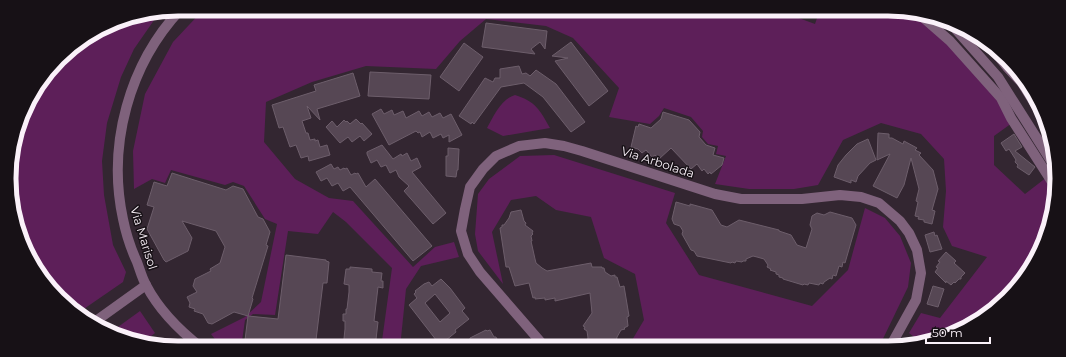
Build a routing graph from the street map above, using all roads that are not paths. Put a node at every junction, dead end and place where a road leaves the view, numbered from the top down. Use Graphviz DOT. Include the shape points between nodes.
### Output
graph roads {
  1 [pos="174,16"];
  2 [pos="930,22"];
  3 [pos="959,33"];
  4 [pos="1049,157"];
  5 [pos="1050,179"];
  6 [pos="146,285"];
  7 [pos="98,319"];
  8 [pos="193,341"];
  9 [pos="540,341"];
  10 [pos="893,341"];
  1 -- 6 [label="street, Via Marisol" via="156,40 140,70 128,100 120,134 118,190 123,220"];
  2 -- 5 [label="street" via="1001,98"];
  3 -- 4 [label="street" via="998,76"];
  6 -- 7 [label="street"];
  6 -- 8 [label="street, Via Marisol" via="170,318"];
  9 -- 10 [label="street, Via Arbolada" via="480,272 468,254 461,231 470,187 483,169 496,156 508,150 519,146 545,144 582,151 715,194 741,199 802,199 840,195 861,197 879,204 909,232 917,250 920,273 916,300"];
}
